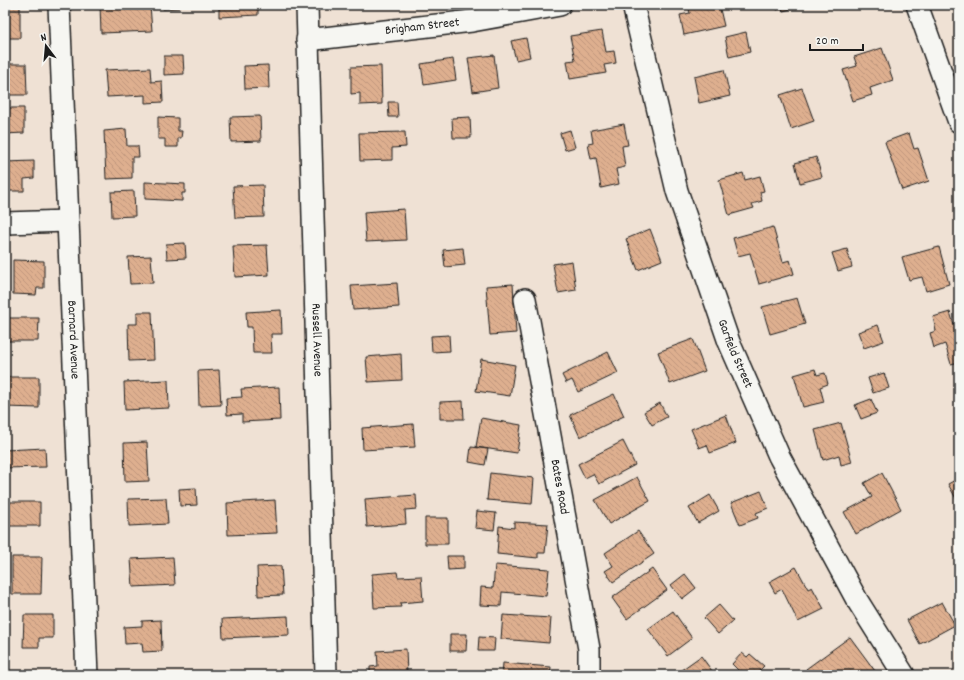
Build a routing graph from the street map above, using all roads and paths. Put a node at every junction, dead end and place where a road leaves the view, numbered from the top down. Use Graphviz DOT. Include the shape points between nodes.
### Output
graph roads {
  1 [pos="59,5"];
  2 [pos="306,5"];
  3 [pos="560,5"];
  4 [pos="633,5"];
  5 [pos="917,5"];
  6 [pos="307,40"];
  7 [pos="959,122"];
  8 [pos="68,221"];
  9 [pos="5,223"];
  10 [pos="525,299"];
  11 [pos="87,675"];
  12 [pos="326,675"];
  13 [pos="590,675"];
  14 [pos="904,675"];
  1 -- 8 [label="street, Barnard Avenue"];
  2 -- 6 [label="street, Russell Avenue"];
  3 -- 6 [label="street, Brigham Street" via="472,21"];
  4 -- 14 [label="street, Garfield Street" via="677,191 729,342 783,463 857,600"];
  5 -- 7 [label="street"];
  6 -- 12 [label="street, Russell Avenue"];
  8 -- 9 [label="street"];
  8 -- 11 [label="street, Barnard Avenue"];
  10 -- 13 [label="street, Bates Road" via="587,636"];
}
